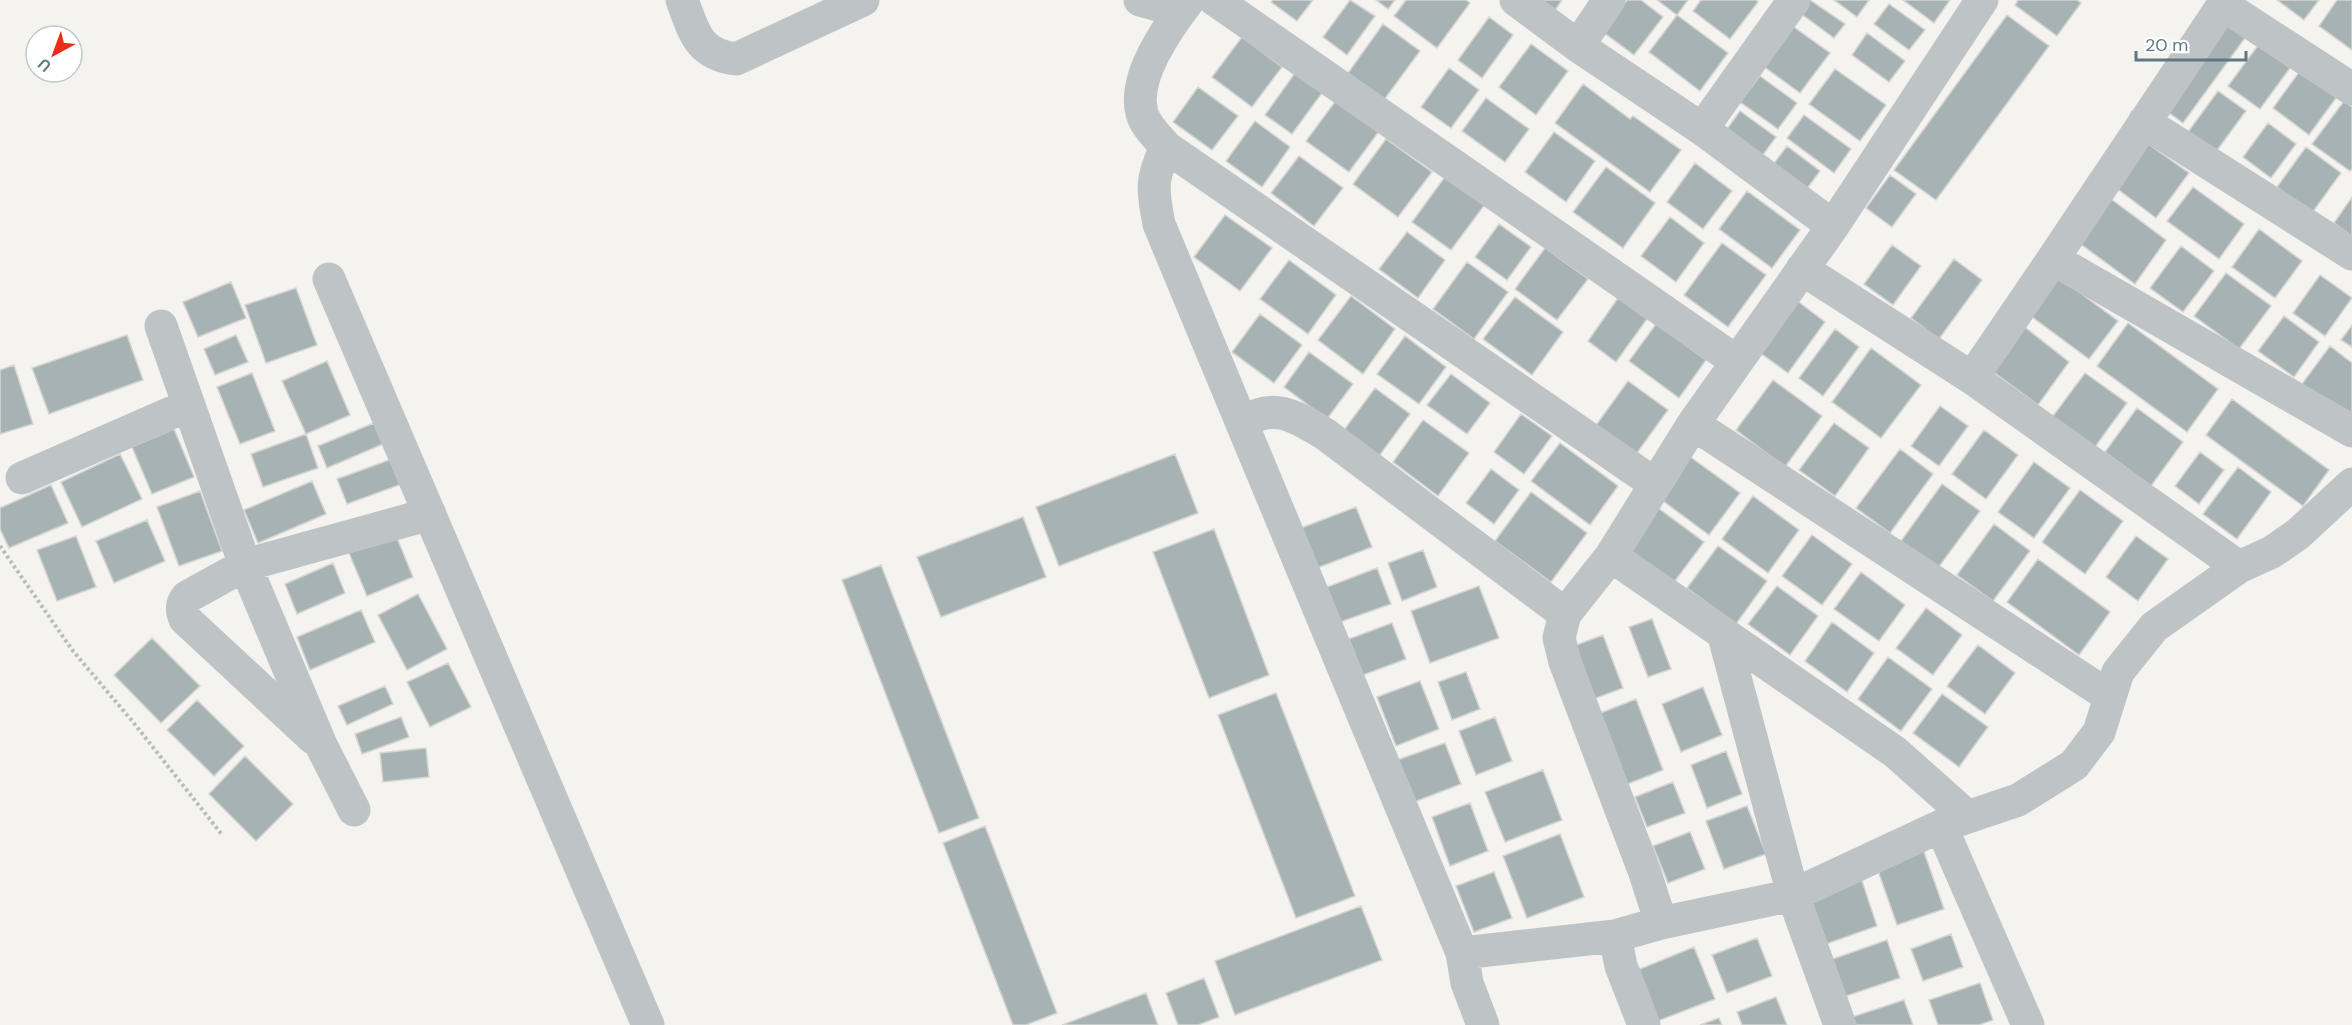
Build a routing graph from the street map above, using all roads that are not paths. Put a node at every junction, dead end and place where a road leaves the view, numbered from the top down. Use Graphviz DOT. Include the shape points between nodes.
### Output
graph roads {
  1 [pos="682,0"];
  2 [pos="863,0"];
  3 [pos="1140,0"];
  4 [pos="1215,0"];
  5 [pos="1516,0"];
  6 [pos="1609,0"];
  7 [pos="1794,0"];
  8 [pos="1982,0"];
  9 [pos="2219,3"];
  10 [pos="1185,6"];
  11 [pos="1578,46"];
  12 [pos="2352,90"];
  13 [pos="2144,122"];
  14 [pos="1702,129"];
  15 [pos="1166,147"];
  16 [pos="1833,226"];
  17 [pos="2352,254"];
  18 [pos="2053,259"];
  19 [pos="1802,269"];
  20 [pos="329,279"];
  21 [pos="161,326"];
  22 [pos="1736,361"];
  23 [pos="1972,378"];
  24 [pos="189,405"];
  25 [pos="1243,423"];
  26 [pos="1693,424"];
  27 [pos="2352,431"];
  28 [pos="22,478"];
  29 [pos="1655,484"];
  30 [pos="2352,484"];
  31 [pos="430,514"];
  32 [pos="1611,556"];
  33 [pos="245,565"];
  34 [pos="2239,567"];
  35 [pos="1565,614"];
  36 [pos="1724,636"];
  37 [pos="2109,696"];
  38 [pos="321,745"];
  39 [pos="354,810"];
  40 [pos="1954,822"];
  41 [pos="1793,895"];
  42 [pos="1661,923"];
  43 [pos="1615,936"];
  44 [pos="1462,953"];
  45 [pos="648,1025"];
  46 [pos="1483,1025"];
  47 [pos="1644,1025"];
  48 [pos="1840,1025"];
  49 [pos="2028,1025"];
  1 -- 2 [label="street" via="698,40 721,57 736,59"];
  3 -- 10 [label="street"];
  4 -- 22 [label="street"];
  5 -- 11 [label="street"];
  6 -- 11 [label="street"];
  7 -- 14 [label="street"];
  8 -- 16 [label="street"];
  9 -- 12 [label="street"];
  9 -- 13 [label="street"];
  10 -- 15 [label="street" via="1161,38 1141,93 1142,113"];
  11 -- 14 [label="street"];
  13 -- 17 [label="street"];
  13 -- 18 [label="street"];
  14 -- 16 [label="street"];
  15 -- 25 [label="street" via="1155,171 1153,193 1159,224"];
  15 -- 29 [label="street"];
  16 -- 19 [label="street"];
  18 -- 23 [label="street"];
  18 -- 27 [label="street"];
  19 -- 22 [label="street"];
  19 -- 23 [label="street"];
  20 -- 31 [label="street"];
  21 -- 24 [label="street"];
  22 -- 26 [label="street"];
  23 -- 34 [label="street"];
  24 -- 28 [label="street"];
  24 -- 33 [label="street"];
  25 -- 35 [label="street" via="1256,413 1297,417"];
  25 -- 44 [label="street"];
  26 -- 29 [label="street"];
  26 -- 37 [label="street"];
  29 -- 32 [label="street"];
  30 -- 34 [label="street" via="2298,534 2272,552"];
  31 -- 33 [label="street"];
  31 -- 45 [label="street"];
  32 -- 35 [label="street"];
  32 -- 36 [label="street"];
  33 -- 38 [label="street"];
  33 -- 38 [label="street" via="187,597 181,606 185,619"];
  34 -- 37 [label="street" via="2154,627 2118,672"];
  35 -- 42 [label="street" via="1559,638 1565,662"];
  36 -- 40 [label="street" via="1895,752"];
  36 -- 41 [label="street"];
  37 -- 40 [label="street" via="2099,732 2074,765 2018,800"];
  38 -- 39 [label="street"];
  40 -- 41 [label="street"];
  40 -- 49 [label="street"];
  41 -- 42 [label="street"];
  41 -- 48 [label="street"];
  42 -- 43 [label="street"];
  43 -- 44 [label="street"];
  43 -- 47 [label="street" via="1621,966"];
  44 -- 46 [label="street" via="1467,983"];
}
